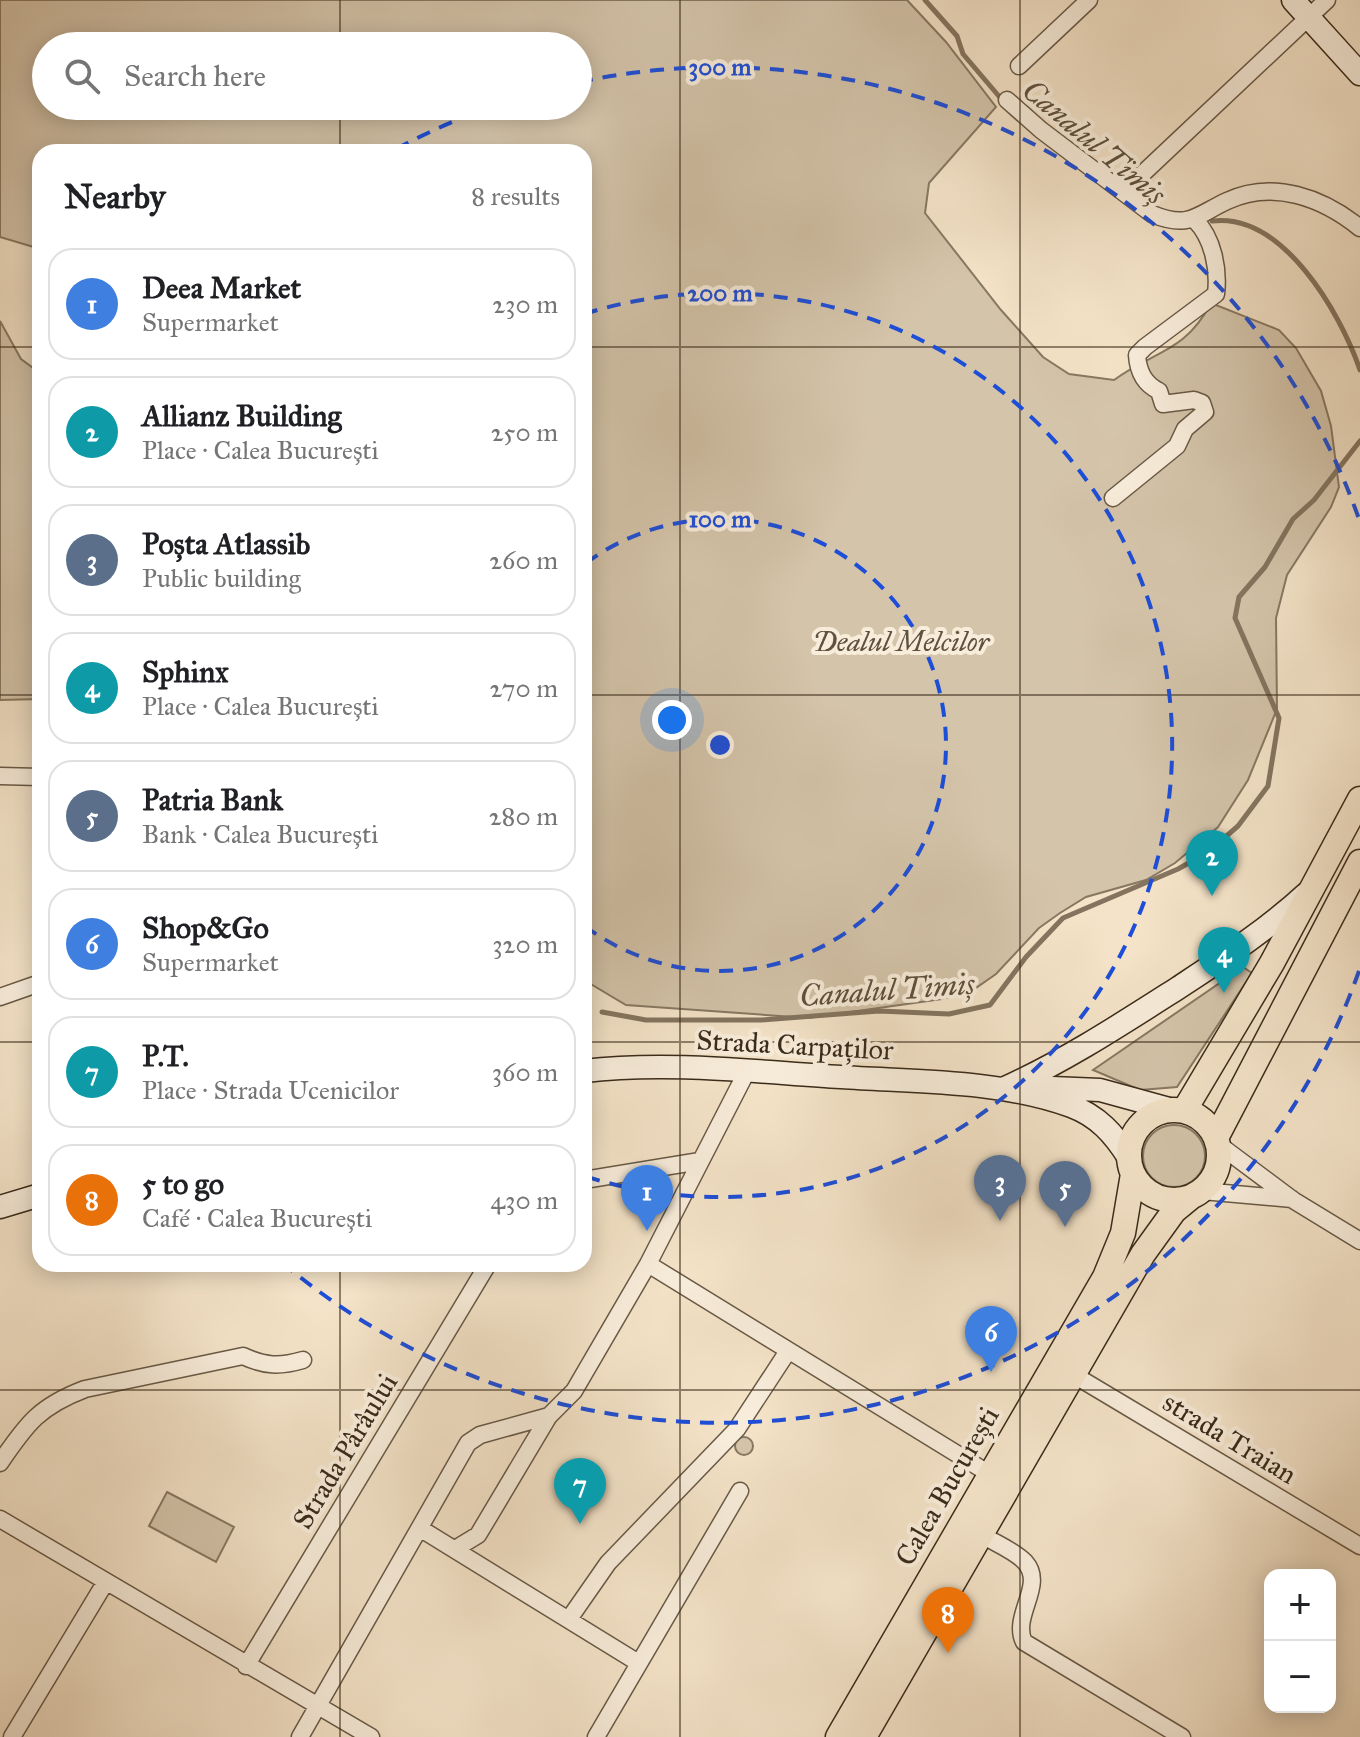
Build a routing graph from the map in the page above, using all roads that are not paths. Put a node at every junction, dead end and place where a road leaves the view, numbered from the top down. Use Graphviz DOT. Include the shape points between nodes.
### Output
graph roads {
  1 [pos="1089,0"];
  2 [pos="1327,0"];
  3 [pos="1301,8"];
  4 [pos="1019,66"];
  5 [pos="1360,74"];
  6 [pos="1007,100"];
  7 [pos="1137,179"];
  8 [pos="1195,220"];
  9 [pos="1360,228"];
  10 [pos="1113,498"];
  11 [pos="0,776"];
  12 [pos="32,777"];
  13 [pos="1360,799"];
  14 [pos="1359,864"];
  15 [pos="1310,891"];
  16 [pos="32,986"];
  17 [pos="0,997"];
  18 [pos="592,1071"];
  19 [pos="747,1071"];
  20 [pos="1003,1089"];
  21 [pos="1178,1111"];
  22 [pos="1217,1141"];
  23 [pos="700,1161"];
  24 [pos="1131,1166"];
  25 [pos="592,1179"];
  26 [pos="1196,1194"];
  27 [pos="32,1196"];
  28 [pos="32,1197"];
  29 [pos="0,1200"];
  30 [pos="1293,1200"];
  31 [pos="0,1207"];
  32 [pos="1360,1241"];
  33 [pos="648,1264"];
  34 [pos="483,1272"];
  35 [pos="788,1351"];
  36 [pos="303,1360"];
  37 [pos="1074,1375"];
  38 [pos="549,1416"];
  39 [pos="0,1463"];
  40 [pos="988,1473"];
  41 [pos="740,1491"];
  42 [pos="0,1519"];
  43 [pos="421,1529"];
  44 [pos="982,1535"];
  45 [pos="1360,1546"];
  46 [pos="455,1549"];
  47 [pos="105,1583"];
  48 [pos="569,1619"];
  49 [pos="637,1662"];
  50 [pos="246,1666"];
  51 [pos="317,1706"];
  52 [pos="12,1737"];
  53 [pos="300,1737"];
  54 [pos="371,1737"];
  55 [pos="596,1737"];
  56 [pos="838,1737"];
  57 [pos="864,1737"];
  58 [pos="1182,1737"];
  1 -- 4 [label="street"];
  2 -- 3 [label="street"];
  3 -- 5 [label="main road"];
  3 -- 7 [label="street"];
  6 -- 8 [label="street" via="1152,214 1178,222"];
  8 -- 9 [label="street" via="1227,201 1272,191 1314,201"];
  8 -- 10 [label="street" via="1216,265 1216,294 1145,347 1137,360 1163,404 1194,400 1205,412 1185,429 1177,446"];
  11 -- 12 [label="street"];
  13 -- 15 [label="main road"];
  14 -- 22 [label="main road"];
  15 -- 20 [label="main road" via="1250,940 1131,1019 1058,1064"];
  15 -- 21 [label="main road" via="1272,963"];
  16 -- 17 [label="street"];
  18 -- 19 [label="main road, Strada Carpaților"];
  19 -- 20 [label="main road, Strada Carpaților"];
  19 -- 23 [label="street"];
  20 -- 21 [label="main road, Strada Carpaților" via="1078,1087"];
  20 -- 24 [label="main road, Strada Carpaților" via="1087,1113 1105,1126"];
  21 -- 22 [label="main road" via="1200,1118"];
  21 -- 24 [label="main road" via="1147,1119 1137,1130"];
  22 -- 26 [label="main road" via="1217,1169"];
  22 -- 30 [label="street"];
  23 -- 25 [label="street"];
  23 -- 33 [label="street"];
  24 -- 26 [label="main road" via="1151,1194 1177,1200"];
  24 -- 40 [label="main road, Calea București" via="1123,1233 1105,1277"];
  26 -- 30 [label="street"];
  26 -- 37 [label="main road, Calea București" via="1158,1231"];
  27 -- 29 [label="main road"];
  28 -- 31 [label="main road"];
  30 -- 32 [label="street"];
  33 -- 35 [label="street"];
  33 -- 38 [label="street" via="574,1391"];
  34 -- 50 [label="street, Strada Pârâului"];
  35 -- 40 [label="street"];
  35 -- 48 [label="street" via="737,1429 608,1563"];
  36 -- 39 [label="street" via="262,1365 243,1356 85,1389 30,1419"];
  37 -- 44 [label="main road, Calea București"];
  37 -- 45 [label="street, strada Traian"];
  38 -- 43 [label="street" via="473,1438"];
  38 -- 46 [label="street" via="478,1535"];
  40 -- 56 [label="main road, Calea București"];
  41 -- 49 [label="street"];
  42 -- 47 [label="street"];
  43 -- 46 [label="street"];
  43 -- 51 [label="street"];
  44 -- 57 [label="main road, Calea București"];
  44 -- 58 [label="street" via="1030,1569 1032,1584 1020,1629 1024,1642"];
  46 -- 48 [label="street"];
  47 -- 50 [label="street"];
  47 -- 52 [label="street"];
  48 -- 49 [label="street"];
  49 -- 55 [label="street"];
  50 -- 51 [label="street"];
  51 -- 53 [label="street"];
  51 -- 54 [label="street"];
}
